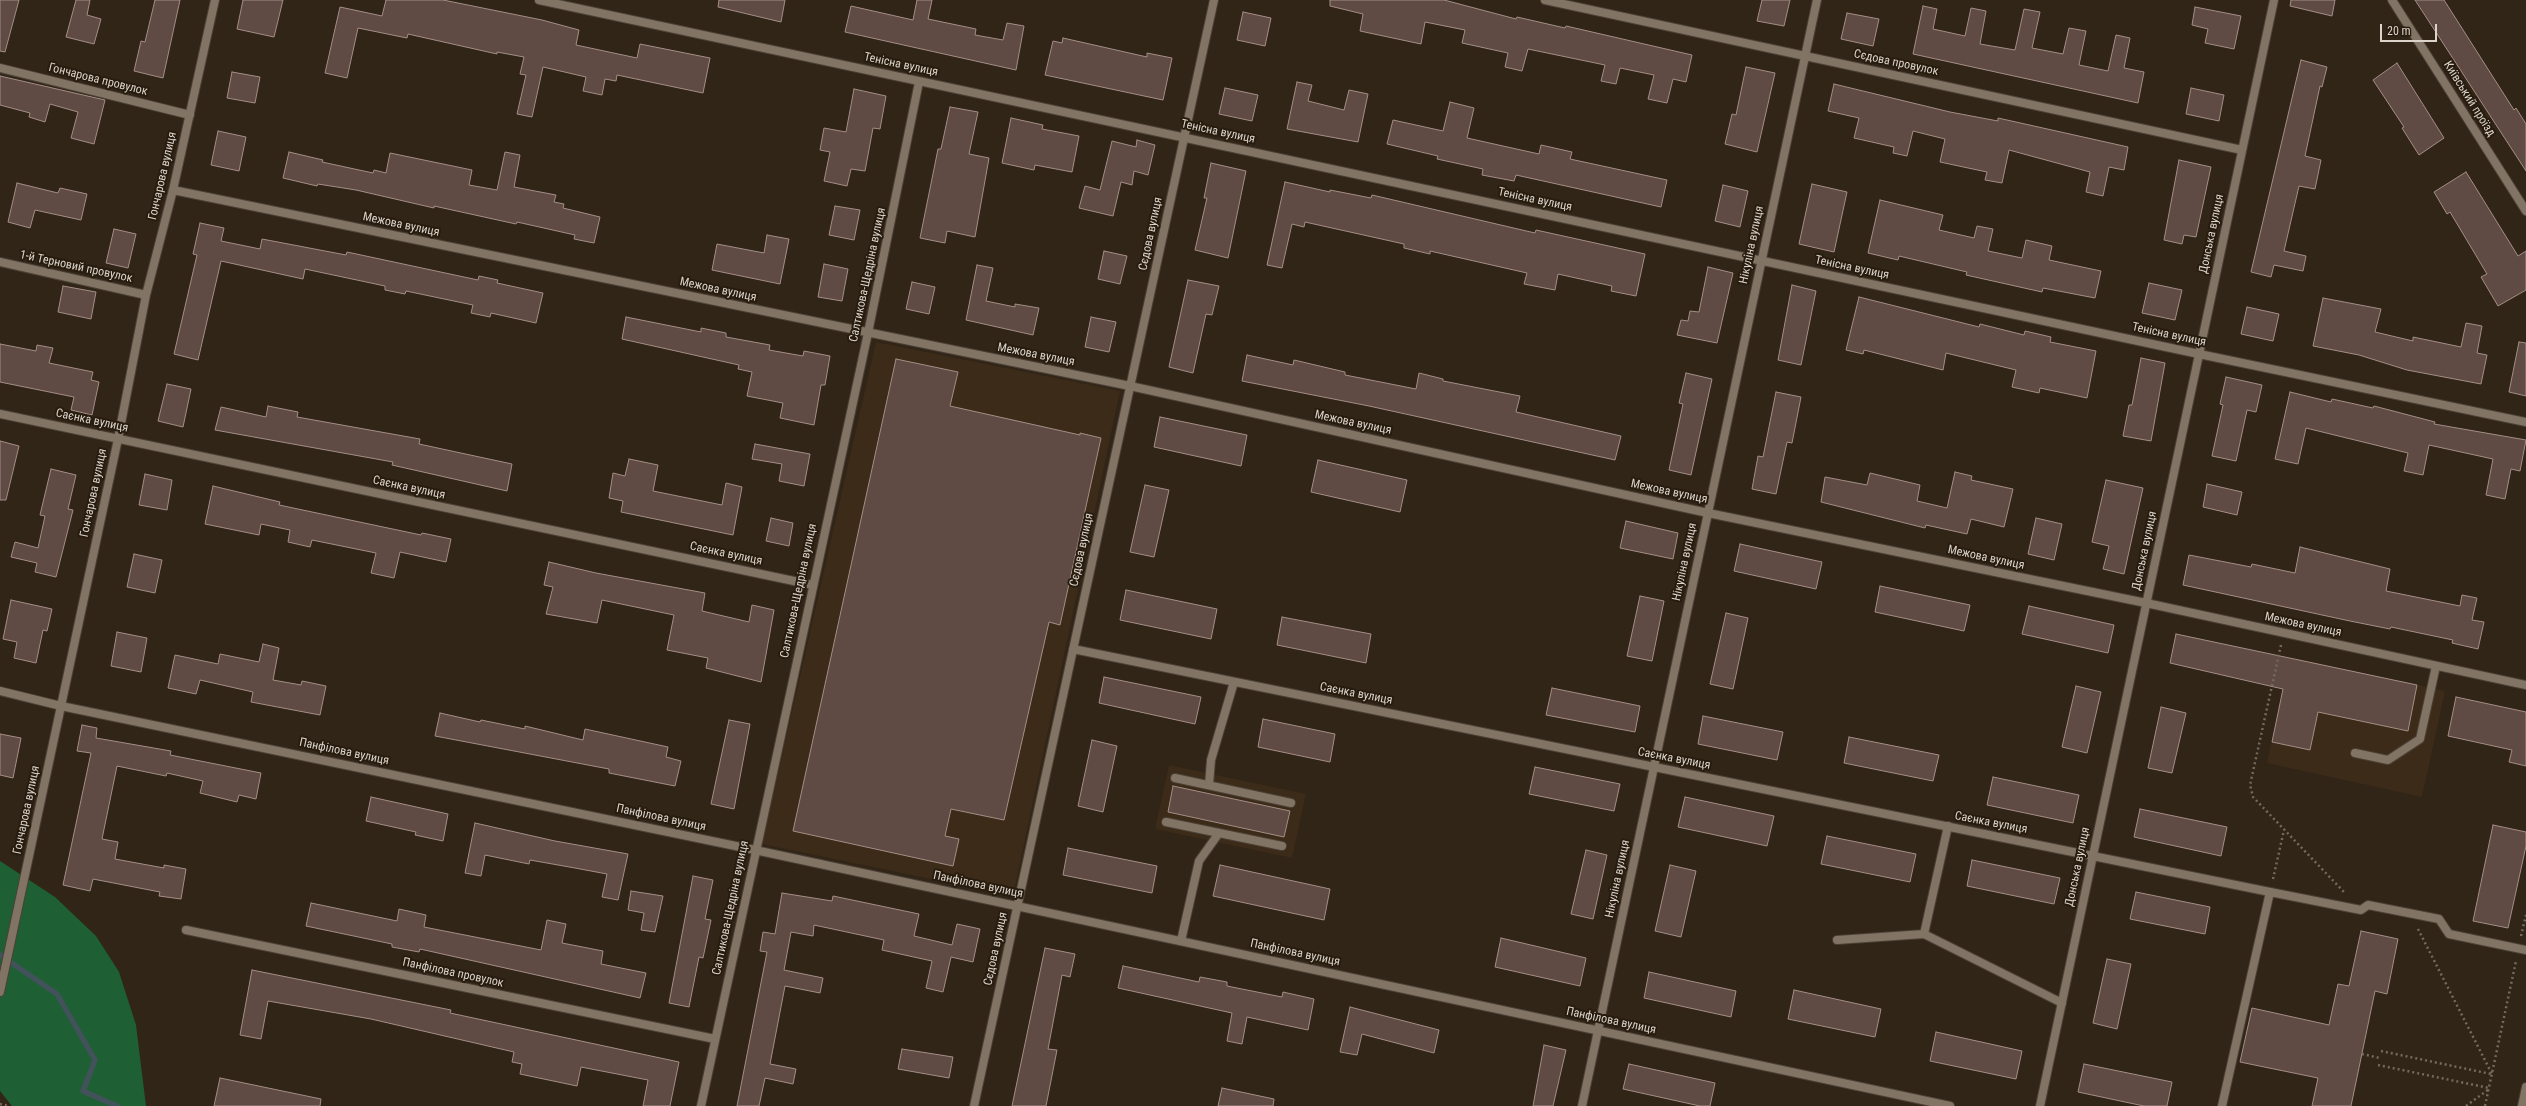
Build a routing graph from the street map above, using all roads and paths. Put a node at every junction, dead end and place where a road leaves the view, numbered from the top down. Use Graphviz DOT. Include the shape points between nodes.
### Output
graph roads {
  1 [pos="215,0"];
  2 [pos="539,0"];
  3 [pos="1214,0"];
  4 [pos="1545,0"];
  5 [pos="1817,0"];
  6 [pos="2274,0"];
  7 [pos="2392,0"];
  8 [pos="1805,56"];
  9 [pos="0,68"];
  10 [pos="920,82"];
  11 [pos="190,115"];
  12 [pos="1184,137"];
  13 [pos="2242,150"];
  14 [pos="173,190"];
  15 [pos="2526,211"];
  16 [pos="1762,261"];
  17 [pos="0,262"];
  18 [pos="146,295"];
  19 [pos="868,333"];
  20 [pos="2199,354"];
  21 [pos="1130,386"];
  22 [pos="0,414"];
  23 [pos="2526,422"];
  24 [pos="118,438"];
  25 [pos="1708,513"];
  26 [pos="813,585"];
  27 [pos="2146,603"];
  28 [pos="2283,633"];
  29 [pos="1073,649"];
  30 [pos="2436,666"];
  31 [pos="1234,682"];
  32 [pos="2526,685"];
  33 [pos="0,691"];
  34 [pos="61,706"];
  35 [pos="2356,753"];
  36 [pos="1654,767"];
  37 [pos="1175,778"];
  38 [pos="1209,785"];
  39 [pos="1291,803"];
  40 [pos="1166,822"];
  41 [pos="1948,826"];
  42 [pos="2284,830"];
  43 [pos="1219,833"];
  44 [pos="1282,846"];
  45 [pos="755,850"];
  46 [pos="2093,856"];
  47 [pos="2270,892"];
  48 [pos="1017,906"];
  49 [pos="2360,910"];
  50 [pos="2410,914"];
  51 [pos="2526,915"];
  52 [pos="186,930"];
  53 [pos="1924,934"];
  54 [pos="1837,940"];
  55 [pos="1181,941"];
  56 [pos="2522,950"];
  57 [pos="0,992"];
  58 [pos="2062,1003"];
  59 [pos="1598,1030"];
  60 [pos="716,1039"];
  61 [pos="2382,1052"];
  62 [pos="2362,1054"];
  63 [pos="2380,1058"];
  64 [pos="2378,1065"];
  65 [pos="2492,1074"];
  66 [pos="2526,1087"];
  67 [pos="2489,1088"];
  68 [pos="0,1104"];
  69 [pos="9,1106"];
  70 [pos="701,1106"];
  71 [pos="974,1106"];
  72 [pos="1582,1106"];
  73 [pos="1950,1106"];
  74 [pos="2040,1106"];
  75 [pos="2222,1106"];
  76 [pos="2466,1106"];
  77 [pos="2485,1106"];
  78 [pos="2522,1106"];
  1 -- 11 [label="street, Гончарова вулиця"];
  2 -- 10 [label="street, Тенісна вулиця"];
  3 -- 12 [label="street, Сєдова вулиця"];
  4 -- 8 [label="street, Сєдова провулок"];
  5 -- 8 [label="street, Нікуліна вулиця"];
  6 -- 13 [label="street, Донська вулиця"];
  7 -- 15 [label="street, Київський проїзд"];
  8 -- 13 [label="street, Сєдова провулок"];
  8 -- 16 [label="street, Нікуліна вулиця"];
  9 -- 11 [label="street, Гончарова провулок"];
  10 -- 12 [label="street, Тенісна вулиця"];
  10 -- 19 [label="street, Салтикова-Щедріна вулиця"];
  11 -- 14 [label="street, Гончарова вулиця"];
  12 -- 16 [label="street, Тенісна вулиця"];
  12 -- 21 [label="street, Сєдова вулиця"];
  13 -- 20 [label="street, Донська вулиця"];
  14 -- 18 [label="street, Гончарова вулиця"];
  14 -- 19 [label="street, Межова вулиця"];
  16 -- 20 [label="street, Тенісна вулиця"];
  16 -- 25 [label="street, Нікуліна вулиця"];
  17 -- 18 [label="street, 1-й Терновий провулок"];
  18 -- 24 [label="street, Гончарова вулиця"];
  19 -- 21 [label="street, Межова вулиця"];
  19 -- 26 [label="street, Салтикова-Щедріна вулиця"];
  20 -- 23 [label="street, Тенісна вулиця"];
  20 -- 27 [label="street, Донська вулиця"];
  21 -- 25 [label="street, Межова вулиця"];
  21 -- 29 [label="street, Сєдова вулиця"];
  22 -- 24 [label="street, Саєнка вулиця"];
  24 -- 26 [label="street, Саєнка вулиця"];
  24 -- 34 [label="street, Гончарова вулиця"];
  25 -- 27 [label="street, Межова вулиця"];
  25 -- 36 [label="street, Нікуліна вулиця"];
  26 -- 45 [label="street, Салтикова-Щедріна вулиця"];
  27 -- 28 [label="street, Межова вулиця"];
  27 -- 46 [label="street, Донська вулиця"];
  28 -- 30 [label="street, Межова вулиця"];
  28 -- 42 [label="path" via="2250,785 2254,797"];
  29 -- 31 [label="street, Саєнка вулиця"];
  29 -- 48 [label="street, Сєдова вулиця"];
  30 -- 32 [label="street, Межова вулиця"];
  30 -- 35 [label="street" via="2420,739 2388,760"];
  31 -- 36 [label="street, Саєнка вулиця"];
  31 -- 38 [label="street" via="1211,760"];
  33 -- 34 [label="street, Панфілова вулиця"];
  34 -- 45 [label="street, Панфілова вулиця"];
  34 -- 57 [label="street, Гончарова вулиця"];
  36 -- 41 [label="street, Саєнка вулиця"];
  36 -- 59 [label="street, Нікуліна вулиця"];
  37 -- 38 [label="street"];
  38 -- 39 [label="street"];
  40 -- 43 [label="street"];
  41 -- 46 [label="street, Саєнка вулиця"];
  41 -- 53 [label="street"];
  42 -- 47 [label="path"];
  42 -- 49 [label="path"];
  43 -- 44 [label="street"];
  43 -- 55 [label="street" via="1199,861"];
  45 -- 48 [label="street, Панфілова вулиця"];
  45 -- 60 [label="street, Салтикова-Щедріна вулиця"];
  46 -- 47 [label="street, Саєнка вулиця"];
  46 -- 58 [label="street, Донська вулиця"];
  47 -- 49 [label="street, Саєнка вулиця"];
  47 -- 75 [label="street"];
  48 -- 55 [label="street, Панфілова вулиця"];
  48 -- 71 [label="street, Сєдова вулиця"];
  49 -- 50 [label="street, Саєнка вулиця" via="2368,905"];
  50 -- 56 [label="street, Саєнка вулиця" via="2438,919 2449,934"];
  50 -- 65 [label="path"];
  51 -- 56 [label="path"];
  52 -- 60 [label="street, Панфілова провулок"];
  53 -- 54 [label="street"];
  53 -- 58 [label="street"];
  55 -- 59 [label="street, Панфілова вулиця"];
  56 -- 65 [label="path"];
  58 -- 74 [label="street, Донська вулиця"];
  59 -- 72 [label="street, Нікуліна вулиця"];
  59 -- 73 [label="street, Панфілова вулиця"];
  60 -- 70 [label="street, Салтикова-Щедріна вулиця"];
  61 -- 65 [label="path"];
  62 -- 63 [label="path"];
  64 -- 67 [label="path"];
  65 -- 67 [label="path"];
  66 -- 78 [label="street"];
  67 -- 76 [label="path"];
  67 -- 77 [label="path"];
  68 -- 69 [label="path"];
}
